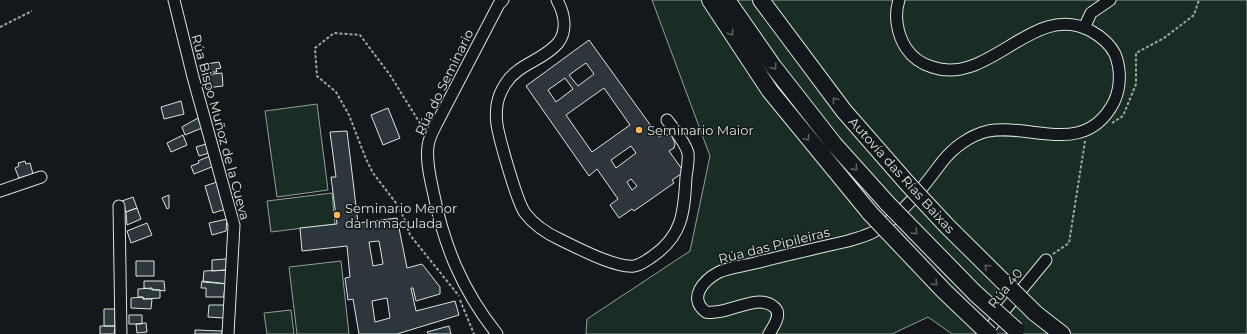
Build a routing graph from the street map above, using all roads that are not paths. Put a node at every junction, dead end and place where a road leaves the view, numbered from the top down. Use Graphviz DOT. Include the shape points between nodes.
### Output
graph roads {
  1 [pos="174,0"];
  2 [pos="503,0"];
  3 [pos="557,0"];
  4 [pos="710,0"];
  5 [pos="727,0"];
  6 [pos="761,0"];
  7 [pos="899,0"];
  8 [pos="1110,0"];
  9 [pos="1084,28"];
  10 [pos="667,120"];
  11 [pos="41,177"];
  12 [pos="0,191"];
  13 [pos="119,206"];
  14 [pos="1046,260"];
  15 [pos="1019,332"];
  16 [pos="121,334"];
  17 [pos="228,334"];
  18 [pos="497,334"];
  19 [pos="769,334"];
  20 [pos="985,334"];
  21 [pos="989,334"];
  22 [pos="1062,334"];
  1 -- 17 [label="street, Rúa Bispo Muñoz de la Cueva" via="234,225"];
  2 -- 18 [label="street, Rúa do Seminario" via="430,137 428,152 429,173 448,249 456,270 473,300"];
  3 -- 10 [label="street" via="564,21 563,33 558,42 548,52 516,71 506,82 497,104 498,130 524,211 533,222 553,236 588,253 626,266 635,266 647,261 666,247 679,225 688,153"];
  4 -- 21 [label="highway, one-way, bridge" via="770,91 870,213 933,281"];
  5 -- 15 [label="highway, Autovía das Rías Baixas, one-way, bridge" via="773,66 824,132 888,204 975,293"];
  22 -- 6 [label="highway, Autovía das Rías Baixas, one-way, bridge" via="1035,313 907,183 844,111"];
  7 -- 9 [label="street" via="898,26 903,44 922,63 946,71 961,70 978,64 1026,36 1050,26 1073,25"];
  8 -- 9 [label="street" via="1091,13"];
  9 -- 19 [label="street, Rúa das Pipileiras" via="1096,34 1114,52 1119,80 1118,92 1111,107 1102,119 1089,128 1058,135 994,130 982,133 970,138 944,160 918,192 880,228 848,241 721,272 702,286 698,300 706,312 716,313 759,301 772,305 778,314"];
  11 -- 12 [label="street"];
  13 -- 16 [label="street"];
  14 -- 20 [label="street, Rúa 40"];
}
